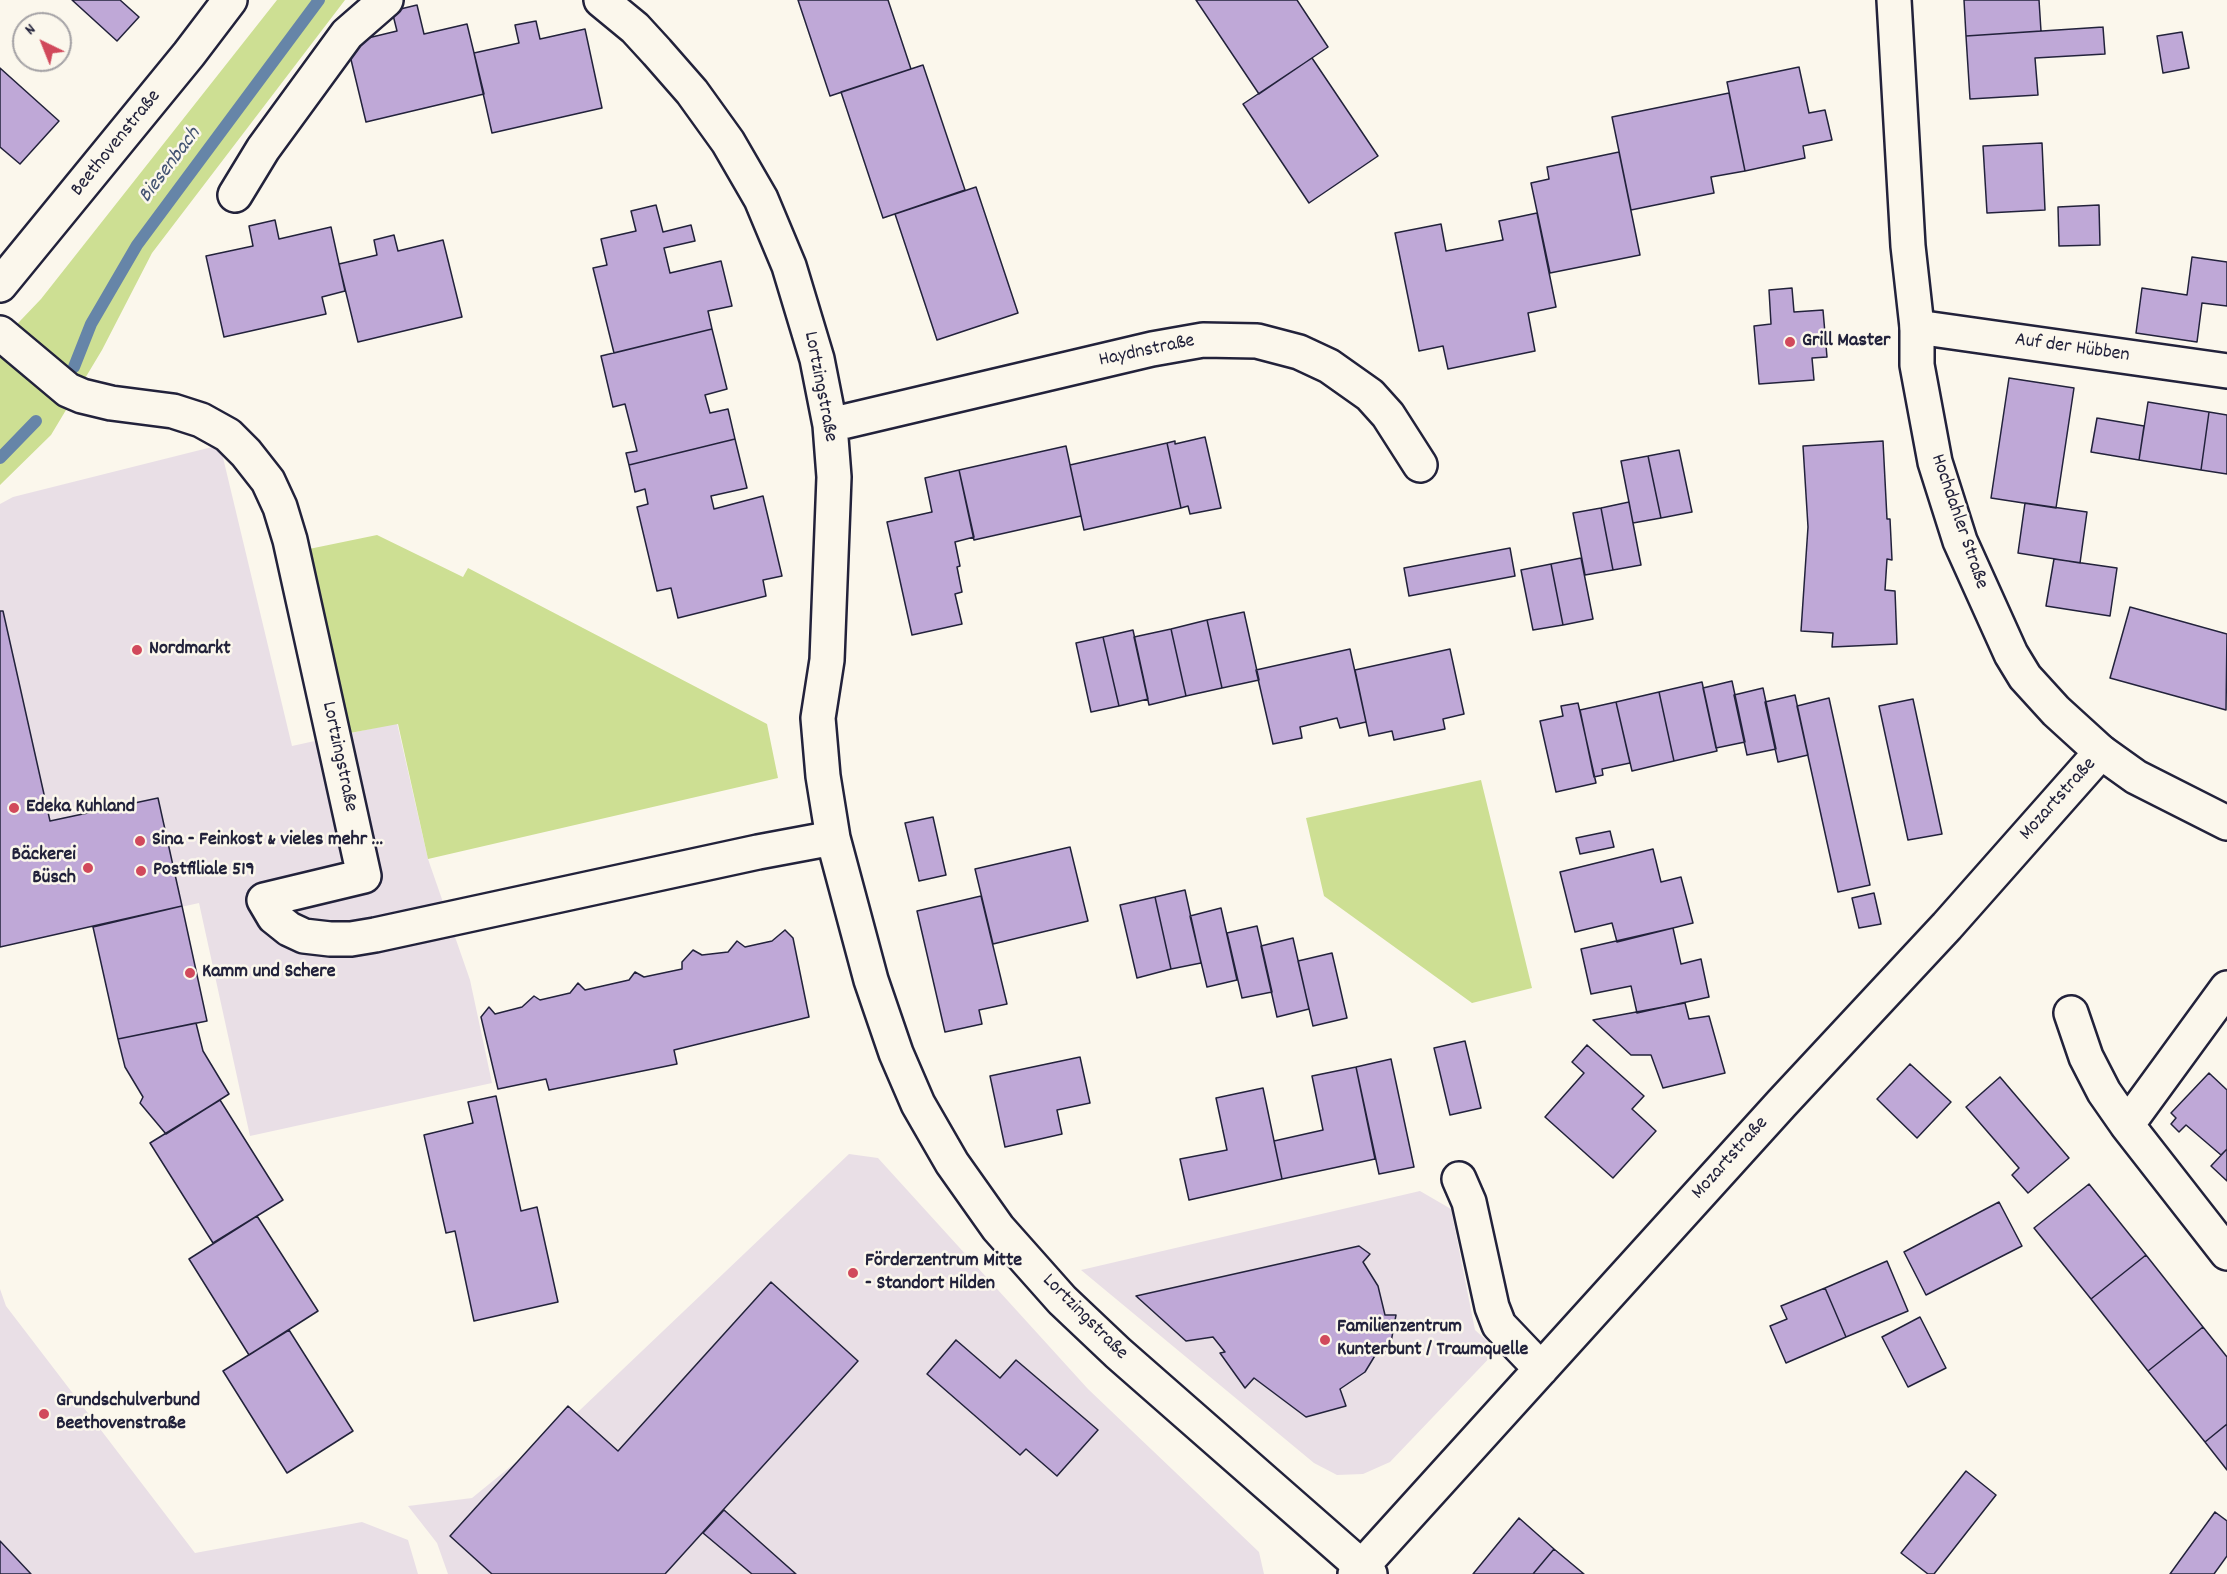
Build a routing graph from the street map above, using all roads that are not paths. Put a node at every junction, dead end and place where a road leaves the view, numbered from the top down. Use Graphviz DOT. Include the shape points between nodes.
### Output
graph roads {
  1 [pos="230,0"];
  2 [pos="386,0"];
  3 [pos="602,0"];
  4 [pos="1894,0"];
  5 [pos="235,195"];
  6 [pos="0,285"];
  7 [pos="1917,327"];
  8 [pos="0,333"];
  9 [pos="2227,371"];
  10 [pos="830,425"];
  11 [pos="1420,465"];
  12 [pos="2101,752"];
  13 [pos="2227,823"];
  14 [pos="833,838"];
  15 [pos="2227,987"];
  16 [pos="2071,1013"];
  17 [pos="2127,1125"];
  18 [pos="1459,1179"];
  19 [pos="2227,1253"];
  20 [pos="1541,1369"];
  21 [pos="1362,1572"];
  1 -- 6 [label="street, Beethovenstraße"];
  2 -- 5 [label="street" via="347,34 263,149"];
  3 -- 10 [label="street, Lortzingstraße" via="635,28 692,92 728,142 761,199 789,266 817,358"];
  4 -- 7 [label="street, Hochdahler Straße" via="1908,246"];
  7 -- 9 [label="street, Auf der Hübben"];
  7 -- 12 [label="street, Hochdahler Straße" via="1917,365 1935,462 1960,541 1985,599 2025,677"];
  8 -- 14 [label="street, Lortzingstraße" via="68,390 111,403 173,411 201,420 228,435 268,481 292,550 364,876 264,900 274,917 289,929 304,936 330,939 375,936"];
  10 -- 11 [label="street, Haydnstraße" via="1152,349 1203,340 1257,340 1329,366 1370,395 1388,415"];
  10 -- 14 [label="street, Lortzingstraße" via="834,477 832,562 827,660 818,717 822,776"];
  12 -- 13 [label="street, Hochdahler Straße" via="2136,777"];
  12 -- 20 [label="street, Mozartstraße"];
  14 -- 21 [label="street, Lortzingstraße" via="871,980 896,1053 918,1104 952,1163 998,1228 1062,1300 1118,1353"];
  15 -- 17 [label="street"];
  16 -- 17 [label="street" via="2086,1057"];
  17 -- 19 [label="street"];
  18 -- 20 [label="street" via="1469,1202 1499,1325"];
  20 -- 21 [label="street, Mozartstraße"];
}
